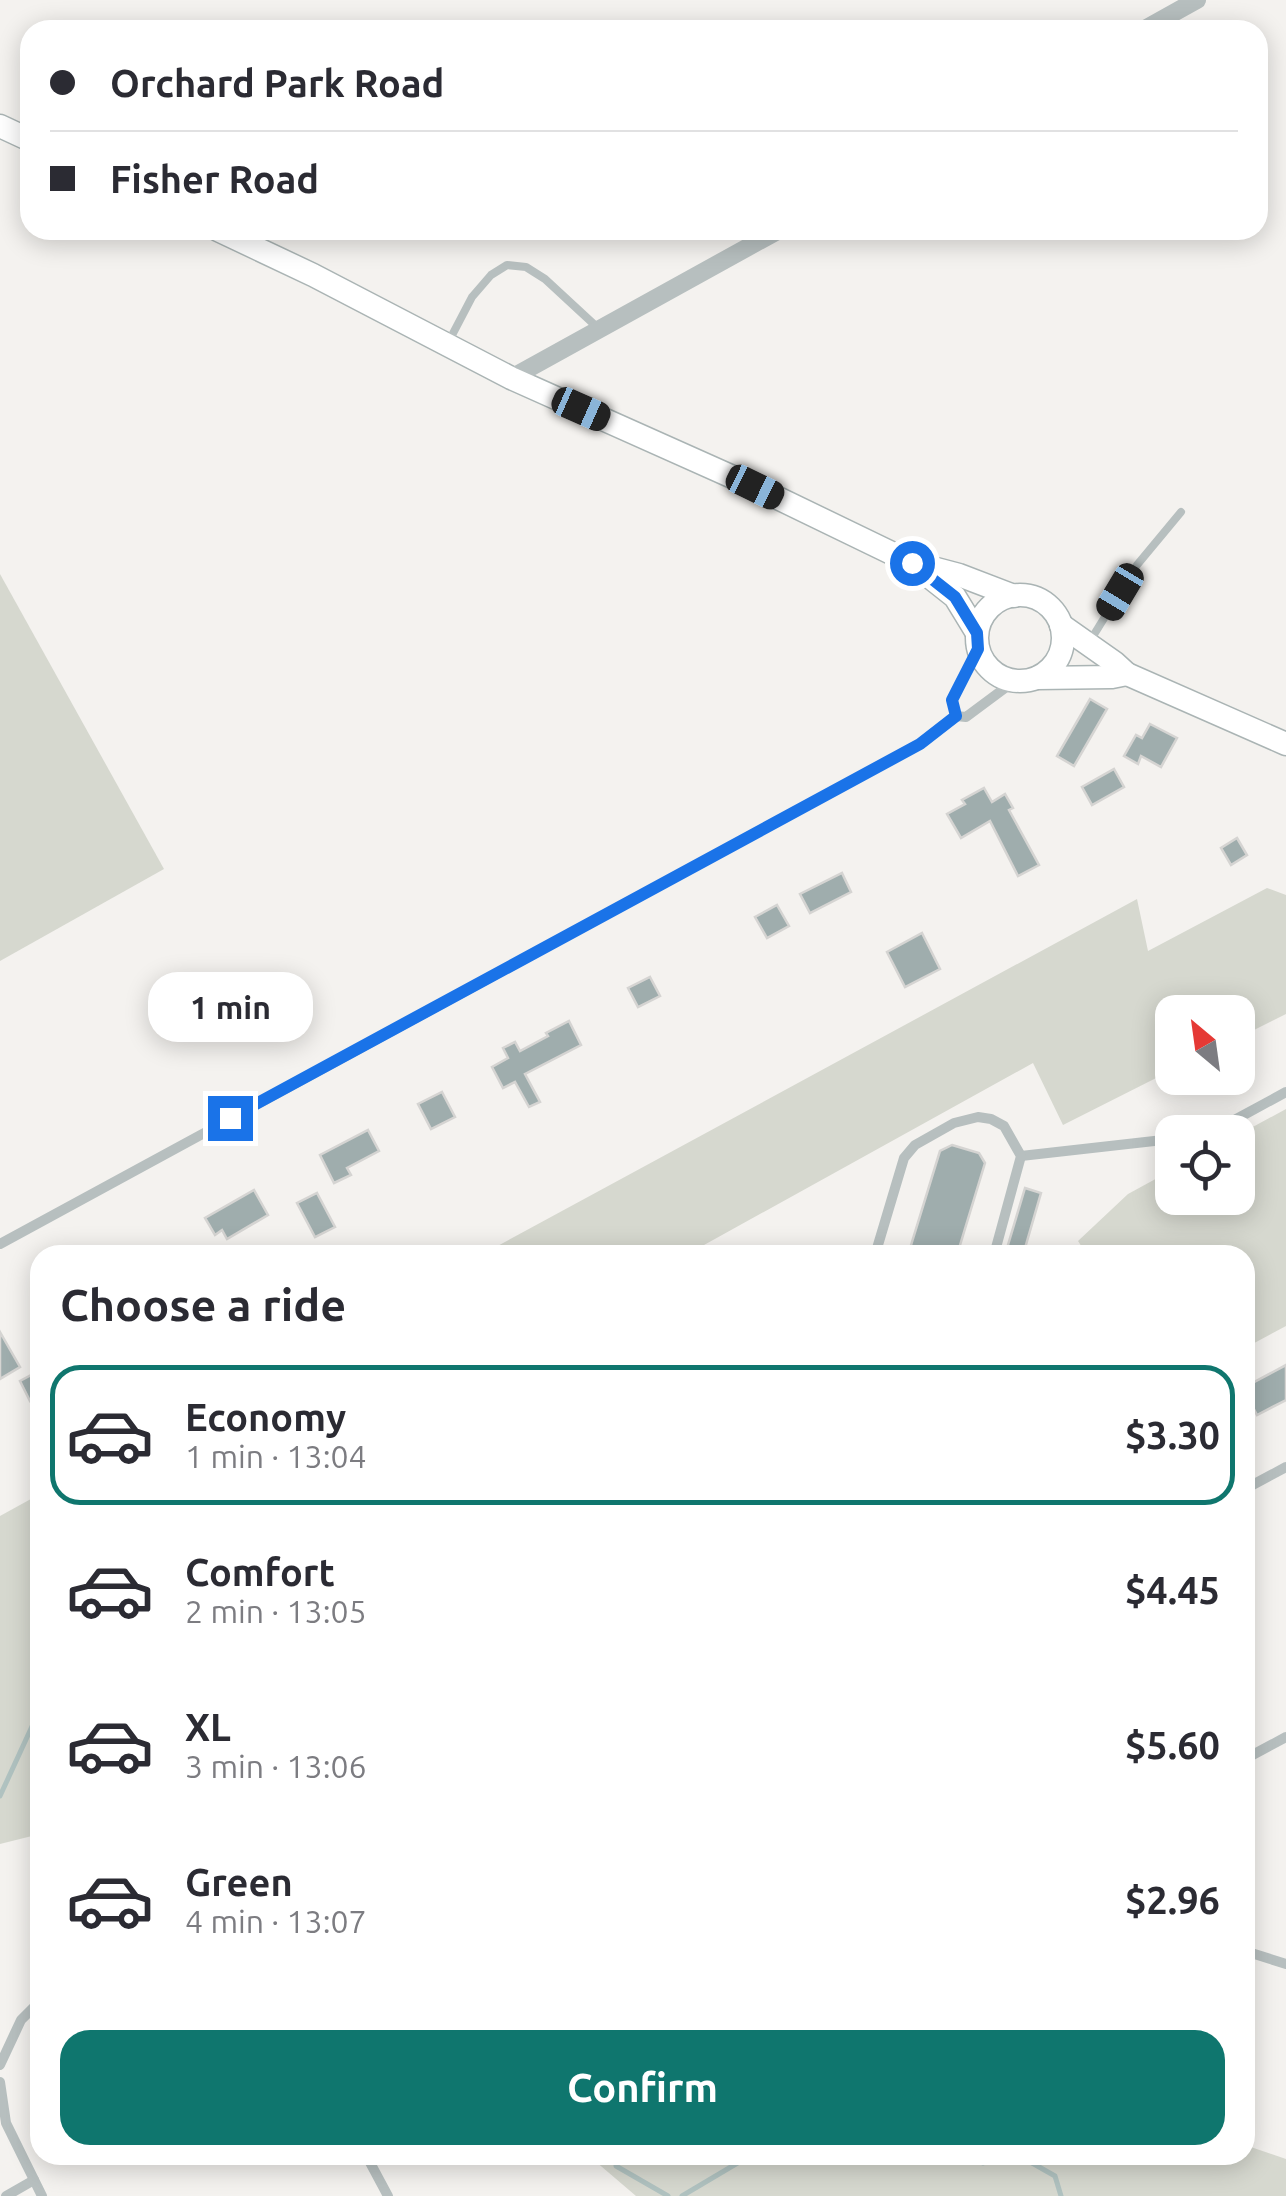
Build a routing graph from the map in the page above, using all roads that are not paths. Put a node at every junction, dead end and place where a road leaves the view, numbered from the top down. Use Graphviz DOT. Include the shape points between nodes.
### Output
graph roads {
  1 [pos="1197,0"];
  2 [pos="1161,20"];
  3 [pos="238,240"];
  4 [pos="762,240"];
  5 [pos="600,329"];
  6 [pos="447,345"];
  7 [pos="511,378"];
  8 [pos="1181,512"];
  9 [pos="912,563"];
  10 [pos="1014,596"];
  11 [pos="1061,625"];
  12 [pos="978,641"];
  13 [pos="1088,645"];
  14 [pos="1127,674"];
  15 [pos="1029,679"];
  16 [pos="956,716"];
  17 [pos="1286,744"];
  18 [pos="1286,1092"];
  19 [pos="1243,1115"];
  20 [pos="1155,1141"];
  21 [pos="1021,1156"];
  22 [pos="0,1244"];
  23 [pos="878,1245"];
  24 [pos="997,1245"];
  25 [pos="1286,1467"];
  26 [pos="1255,1484"];
  27 [pos="1286,1737"];
  28 [pos="1255,1754"];
  29 [pos="1255,1953"];
  30 [pos="1286,1964"];
  31 [pos="30,2010"];
  32 [pos="0,2065"];
  33 [pos="0,2082"];
  34 [pos="371,2165"];
  35 [pos="34,2180"];
  36 [pos="6,2196"];
  37 [pos="42,2196"];
  38 [pos="388,2196"];
  1 -- 2 [label="street"];
  3 -- 6 [label="main road"];
  4 -- 5 [label="street"];
  5 -- 6 [label="lane" via="545,279 526,266 508,265 472,296"];
  5 -- 7 [label="street"];
  6 -- 7 [label="main road"];
  7 -- 9 [label="main road"];
  8 -- 13 [label="lane" via="1136,564"];
  9 -- 10 [label="main road"];
  9 -- 12 [label="main road" via="955,597"];
  10 -- 11 [label="main road" via="1044,602"];
  10 -- 12 [label="main road" via="982,617"];
  11 -- 13 [label="main road"];
  11 -- 15 [label="main road" via="1064,639 1054,666"];
  12 -- 15 [label="main road" via="990,670 1002,678"];
  12 -- 16 [label="street" via="952,700"];
  13 -- 14 [label="main road"];
  14 -- 15 [label="main road"];
  14 -- 17 [label="main road"];
  15 -- 16 [label="street" via="966,717"];
  16 -- 22 [label="street" via="920,744"];
  18 -- 19 [label="street"];
  20 -- 21 [label="street"];
  21 -- 23 [label="street" via="1004,1126 978,1117 954,1122 915,1145 904,1158"];
  21 -- 24 [label="street"];
  25 -- 26 [label="street"];
  27 -- 28 [label="street"];
  29 -- 30 [label="street"];
  31 -- 32 [label="street"];
  33 -- 35 [label="street" via="6,2123"];
  34 -- 38 [label="street"];
  35 -- 36 [label="street"];
  35 -- 37 [label="street"];
}
